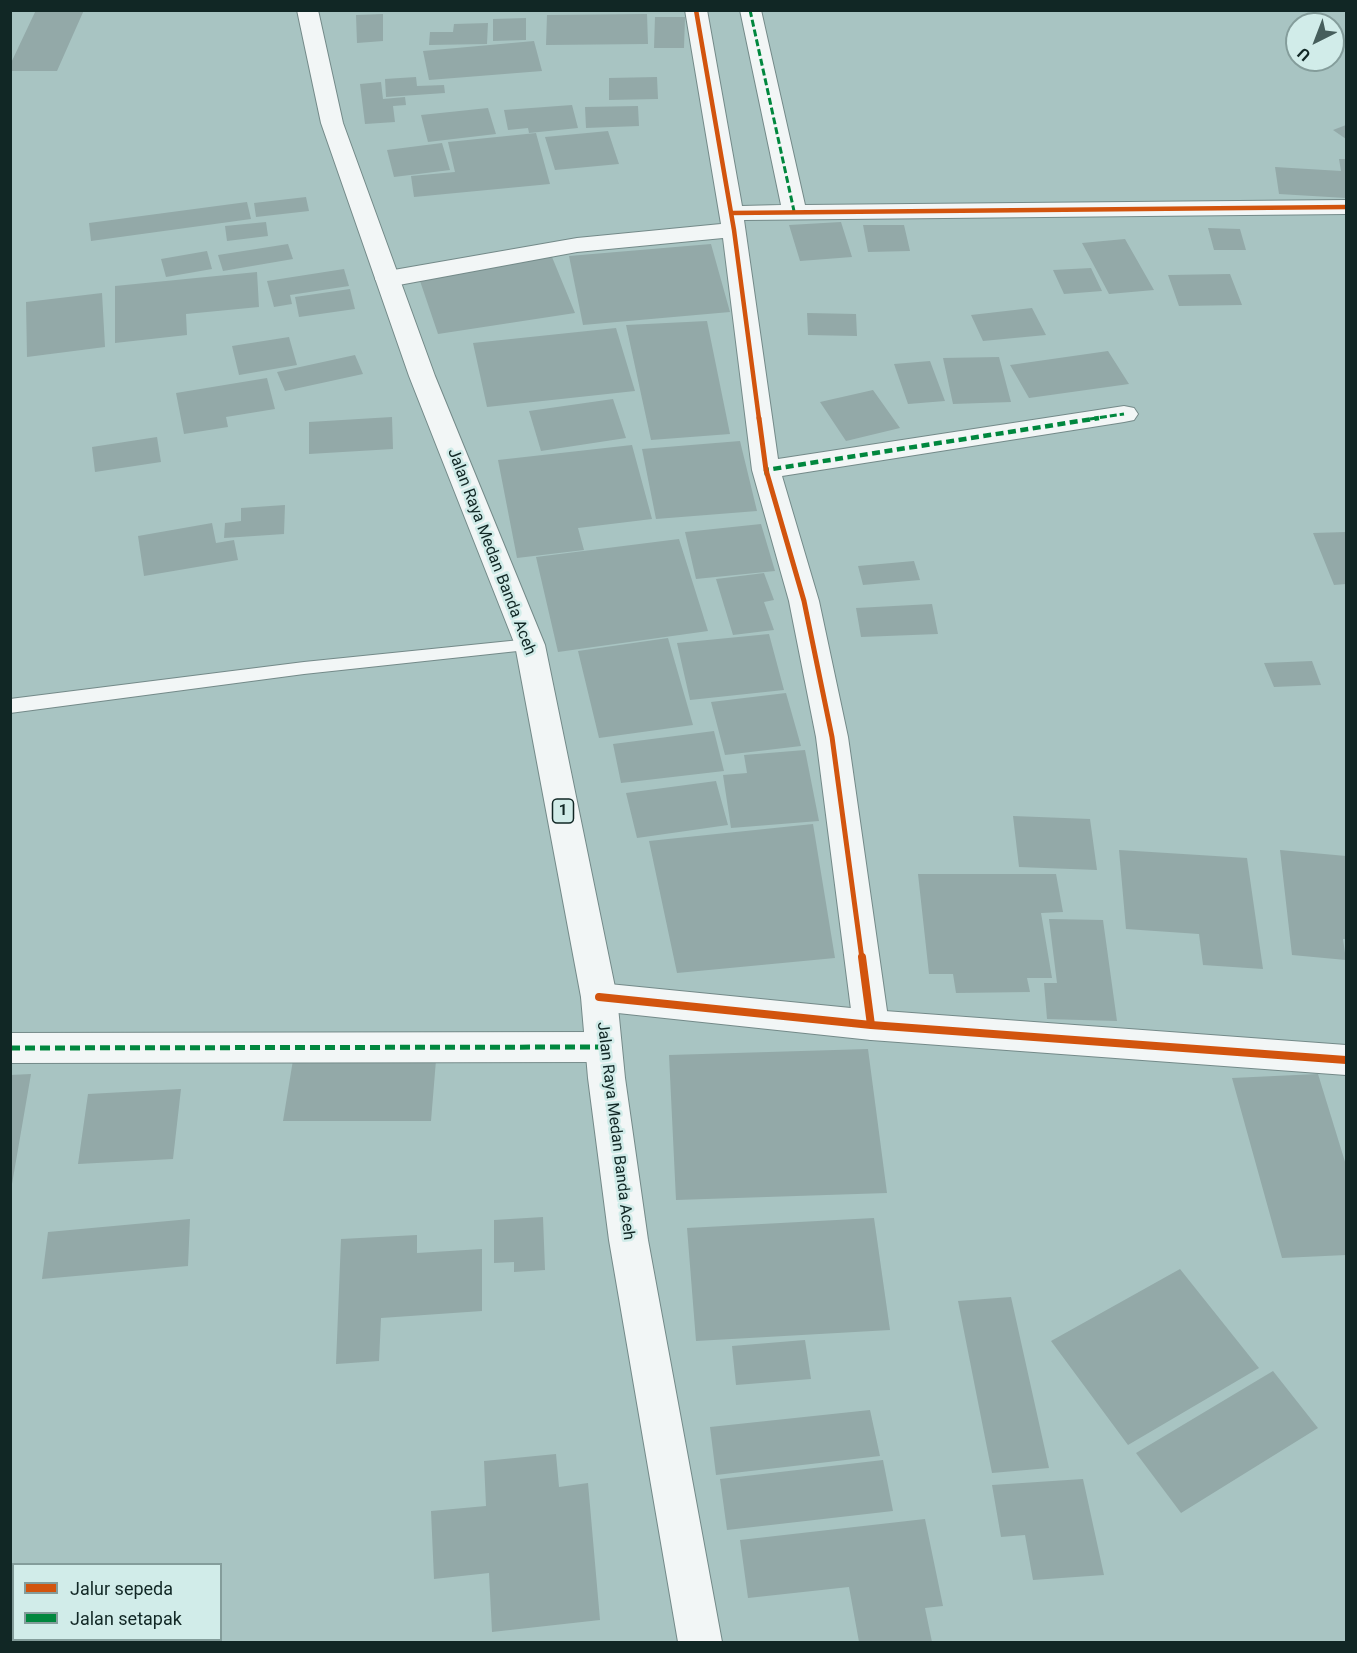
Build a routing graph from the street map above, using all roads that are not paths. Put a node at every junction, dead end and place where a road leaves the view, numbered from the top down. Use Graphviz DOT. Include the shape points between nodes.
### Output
graph roads {
  1 [pos="307,10"];
  2 [pos="696,10"];
  3 [pos="750,10"];
  4 [pos="1347,207"];
  5 [pos="794,211"];
  6 [pos="732,222"];
  7 [pos="388,279"];
  8 [pos="1124,414"];
  9 [pos="766,470"];
  10 [pos="530,645"];
  11 [pos="10,706"];
  12 [pos="599,997"];
  13 [pos="871,1025"];
  14 [pos="603,1047"];
  15 [pos="10,1048"];
  16 [pos="1347,1060"];
  17 [pos="700,1642"];
  1 -- 7 [label="main road, Jalan Raya Medan Banda Aceh / 1" via="332,123"];
  2 -- 6 [label="main road"];
  3 -- 5 [label="main road"];
  4 -- 5 [label="main road"];
  5 -- 6 [label="main road"];
  6 -- 7 [label="main road" via="577,244"];
  6 -- 9 [label="main road"];
  7 -- 10 [label="main road, Jalan Raya Medan Banda Aceh / 1" via="422,376"];
  8 -- 9 [label="main road"];
  9 -- 13 [label="main road" via="804,601 832,737"];
  10 -- 11 [label="lane" via="304,668"];
  10 -- 12 [label="main road, Jalan Raya Medan Banda Aceh / 1"];
  12 -- 13 [label="main road"];
  12 -- 14 [label="main road, Jalan Raya Medan Banda Aceh / 1"];
  13 -- 16 [label="main road"];
  14 -- 15 [label="main road"];
  14 -- 17 [label="main road, Jalan Raya Medan Banda Aceh / 1" via="631,1247"];
}
